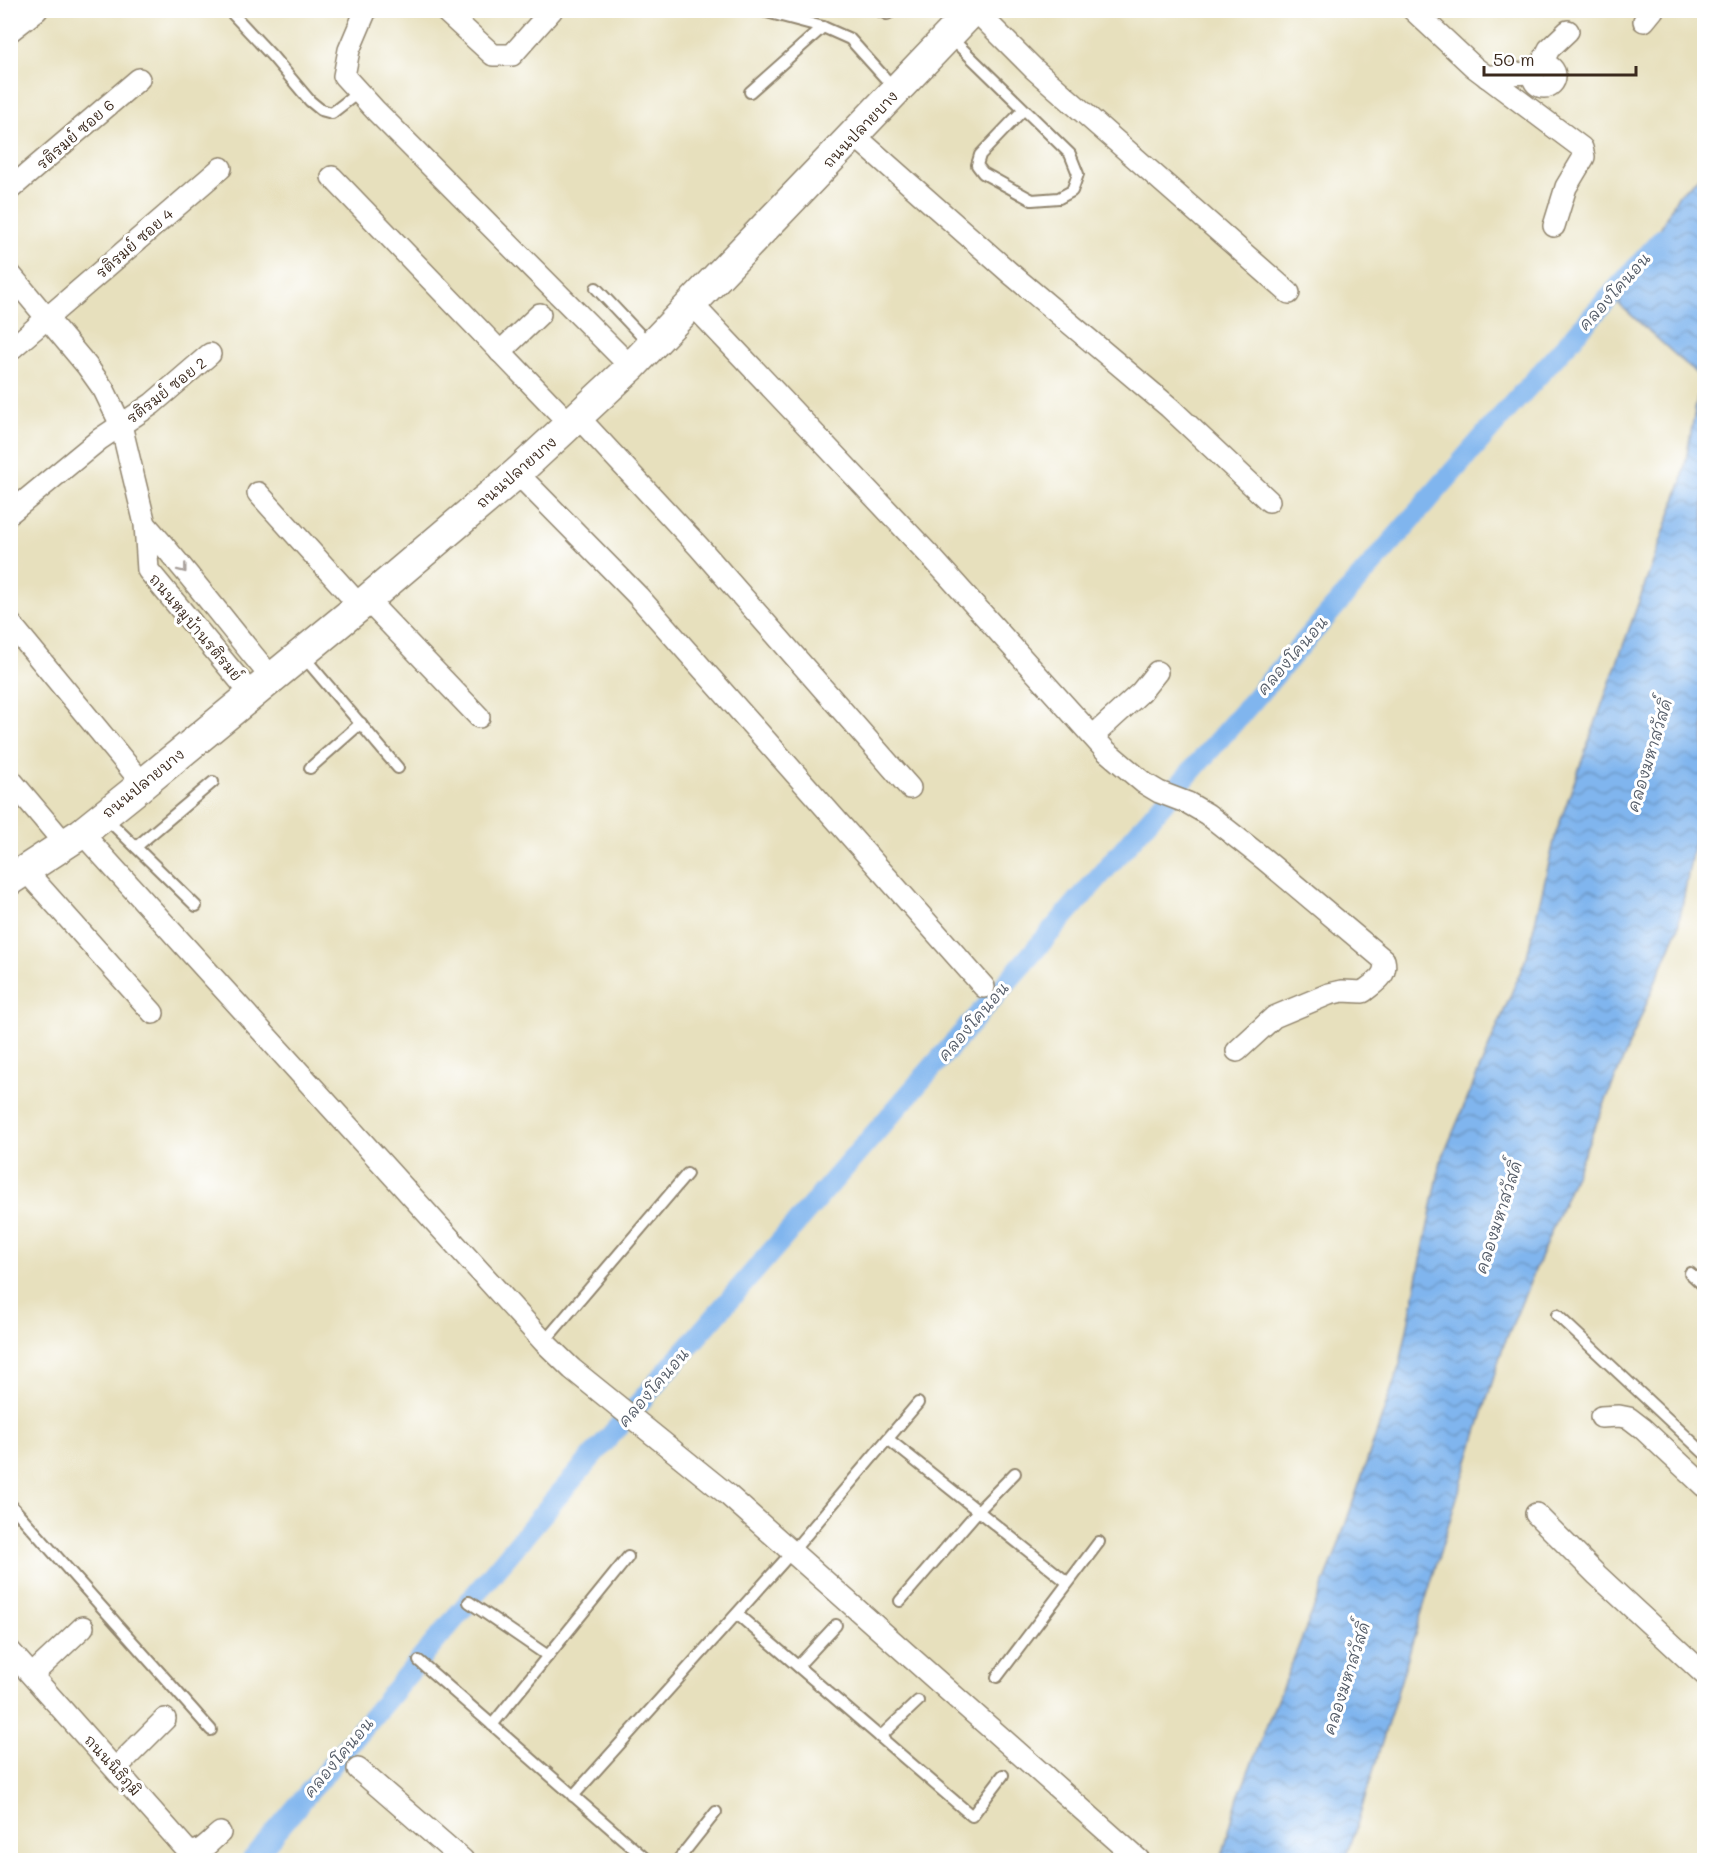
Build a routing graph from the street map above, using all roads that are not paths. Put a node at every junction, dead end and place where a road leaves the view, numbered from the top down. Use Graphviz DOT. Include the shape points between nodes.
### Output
graph roads {
  1 [pos="37,10"];
  2 [pos="229,10"];
  3 [pos="366,10"];
  4 [pos="444,10"];
  5 [pos="552,10"];
  6 [pos="759,10"];
  7 [pos="878,10"];
  8 [pos="895,10"];
  9 [pos="974,10"];
  10 [pos="1413,10"];
  11 [pos="823,27"];
  12 [pos="10,31"];
  13 [pos="1568,31"];
  14 [pos="949,36"];
  15 [pos="1487,77"];
  16 [pos="139,79"];
  17 [pos="897,91"];
  18 [pos="359,92"];
  19 [pos="750,92"];
  20 [pos="1024,109"];
  21 [pos="854,135"];
  22 [pos="221,168"];
  23 [pos="332,177"];
  24 [pos="10,189"];
  25 [pos="1554,226"];
  26 [pos="10,274"];
  27 [pos="596,288"];
  28 [pos="1289,293"];
  29 [pos="692,304"];
  30 [pos="540,314"];
  31 [pos="47,318"];
  32 [pos="10,350"];
  33 [pos="500,352"];
  34 [pos="210,354"];
  35 [pos="641,357"];
  36 [pos="574,420"];
  37 [pos="121,425"];
  38 [pos="517,473"];
  39 [pos="258,493"];
  40 [pos="1269,501"];
  41 [pos="10,513"];
  42 [pos="145,524"];
  43 [pos="364,603"];
  44 [pos="10,623"];
  45 [pos="300,653"];
  46 [pos="1157,672"];
  47 [pos="261,686"];
  48 [pos="479,717"];
  49 [pos="361,723"];
  50 [pos="1093,736"];
  51 [pos="310,768"];
  52 [pos="398,768"];
  53 [pos="10,779"];
  54 [pos="213,782"];
  55 [pos="143,784"];
  56 [pos="910,788"];
  57 [pos="83,831"];
  58 [pos="136,847"];
  59 [pos="18,875"];
  60 [pos="196,906"];
  61 [pos="984,987"];
  62 [pos="153,1013"];
  63 [pos="1237,1051"];
  64 [pos="687,1174"];
  65 [pos="1690,1273"];
  66 [pos="1704,1286"];
  67 [pos="1557,1315"];
  68 [pos="544,1342"];
  69 [pos="918,1403"];
  70 [pos="1601,1418"];
  71 [pos="888,1439"];
  72 [pos="1704,1453"];
  73 [pos="1015,1473"];
  74 [pos="1704,1486"];
  75 [pos="10,1504"];
  76 [pos="978,1511"];
  77 [pos="1536,1514"];
  78 [pos="1099,1542"];
  79 [pos="792,1552"];
  80 [pos="628,1557"];
  81 [pos="1067,1582"];
  82 [pos="900,1601"];
  83 [pos="469,1602"];
  84 [pos="737,1614"];
  85 [pos="836,1625"];
  86 [pos="83,1627"];
  87 [pos="10,1651"];
  88 [pos="548,1656"];
  89 [pos="419,1661"];
  90 [pos="798,1666"];
  91 [pos="1704,1674"];
  92 [pos="32,1675"];
  93 [pos="997,1677"];
  94 [pos="918,1701"];
  95 [pos="165,1719"];
  96 [pos="492,1725"];
  97 [pos="211,1730"];
  98 [pos="880,1737"];
  99 [pos="116,1768"];
  100 [pos="358,1769"];
  101 [pos="1002,1775"];
  102 [pos="573,1796"];
  103 [pos="716,1812"];
  104 [pos="219,1833"];
  105 [pos="463,1860"];
  106 [pos="647,1860"];
  107 [pos="678,1860"];
  108 [pos="1139,1860"];
  1 -- 12 [label="street"];
  2 -- 18 [label="lane" via="321,110 332,113"];
  3 -- 18 [label="street" via="349,50 344,76"];
  4 -- 5 [label="street" via="494,55 501,56 512,55"];
  6 -- 11 [label="lane"];
  7 -- 8 [label="lane" via="887,14"];
  9 -- 14 [label="street, ถนนปลายบาง"];
  9 -- 28 [label="street" via="1034,69"];
  10 -- 15 [label="street"];
  11 -- 17 [label="lane" via="850,39"];
  11 -- 19 [label="lane"];
  13 -- 15 [label="street" via="1549,49 1537,69"];
  14 -- 17 [label="street, ถนนปลายบาง"];
  14 -- 20 [label="lane"];
  15 -- 25 [label="street" via="1582,148 1584,157 1566,187"];
  16 -- 24 [label="street, รติรมย์ ซอย 6"];
  17 -- 21 [label="street, ถนนปลายบาง"];
  18 -- 35 [label="street"];
  20 -- 20 [label="lane" via="980,155 977,165 983,173 1032,200 1059,198 1072,191 1078,174 1070,154"];
  21 -- 29 [label="street, ถนนปลายบาง"];
  21 -- 40 [label="street" via="1169,406"];
  22 -- 31 [label="street, รติรมย์ ซอย 4"];
  23 -- 33 [label="street"];
  26 -- 31 [label="street, ถนนหมูบ้านรติรมย์"];
  27 -- 35 [label="lane"];
  29 -- 35 [label="street, ถนนปลายบาง"];
  29 -- 50 [label="street" via="934,560"];
  30 -- 33 [label="street"];
  31 -- 32 [label="street, รติรมย์ ซอย 4"];
  31 -- 37 [label="street, ถนนหมูบ้านรติรมย์" via="104,390"];
  33 -- 36 [label="street"];
  34 -- 37 [label="street, รติรมย์ ซอย 2"];
  35 -- 36 [label="street, ถนนปลายบาง"];
  36 -- 38 [label="street, ถนนปลายบาง"];
  36 -- 56 [label="street" via="699,547"];
  37 -- 41 [label="street, รติรมย์ ซอย 2"];
  37 -- 42 [label="street, ถนนหมูบ้านรติรมย์"];
  38 -- 43 [label="street, ถนนปลายบาง"];
  38 -- 61 [label="street" via="638,596"];
  39 -- 43 [label="street"];
  42 -- 47 [label="street, one-way" via="218,613"];
  42 -- 47 [label="street, ถนนหมูบ้านรติรมย์" via="148,570"];
  43 -- 45 [label="street, ถนนปลายบาง"];
  43 -- 48 [label="street"];
  44 -- 55 [label="street"];
  45 -- 47 [label="street, ถนนปลายบาง"];
  45 -- 49 [label="lane"];
  46 -- 50 [label="street"];
  47 -- 55 [label="street, ถนนปลายบาง"];
  49 -- 51 [label="lane"];
  49 -- 52 [label="lane"];
  50 -- 63 [label="street" via="1144,783 1207,814 1383,960 1383,975 1364,992 1329,994 1274,1017"];
  53 -- 57 [label="street"];
  54 -- 58 [label="lane"];
  55 -- 57 [label="street, ถนนปลายบาง"];
  57 -- 58 [label="lane"];
  57 -- 59 [label="street, ถนนปลายบาง"];
  57 -- 68 [label="street"];
  58 -- 60 [label="lane"];
  59 -- 62 [label="street"];
  64 -- 68 [label="lane"];
  65 -- 66 [label="lane"];
  67 -- 72 [label="lane"];
  68 -- 79 [label="street"];
  69 -- 71 [label="lane"];
  70 -- 74 [label="street" via="1629,1418"];
  71 -- 76 [label="lane"];
  71 -- 79 [label="lane"];
  73 -- 76 [label="lane"];
  75 -- 97 [label="lane"];
  76 -- 81 [label="lane"];
  76 -- 82 [label="lane"];
  77 -- 91 [label="street"];
  78 -- 81 [label="lane"];
  79 -- 84 [label="lane"];
  79 -- 108 [label="street"];
  80 -- 88 [label="lane"];
  81 -- 93 [label="lane"];
  83 -- 88 [label="lane"];
  84 -- 90 [label="lane"];
  84 -- 102 [label="lane"];
  85 -- 90 [label="lane"];
  86 -- 92 [label="street"];
  87 -- 92 [label="street, ถนนนิธิภุมิ"];
  88 -- 96 [label="lane"];
  89 -- 96 [label="lane"];
  90 -- 98 [label="lane"];
  92 -- 99 [label="street, ถนนนิธิภุมิ"];
  94 -- 98 [label="lane"];
  95 -- 99 [label="street"];
  96 -- 102 [label="lane"];
  98 -- 101 [label="lane" via="972,1815"];
  99 -- 104 [label="street, ถนนนิธิภุมิ" via="187,1850 198,1852"];
  100 -- 105 [label="street"];
  102 -- 106 [label="lane"];
  103 -- 107 [label="lane"];
}
